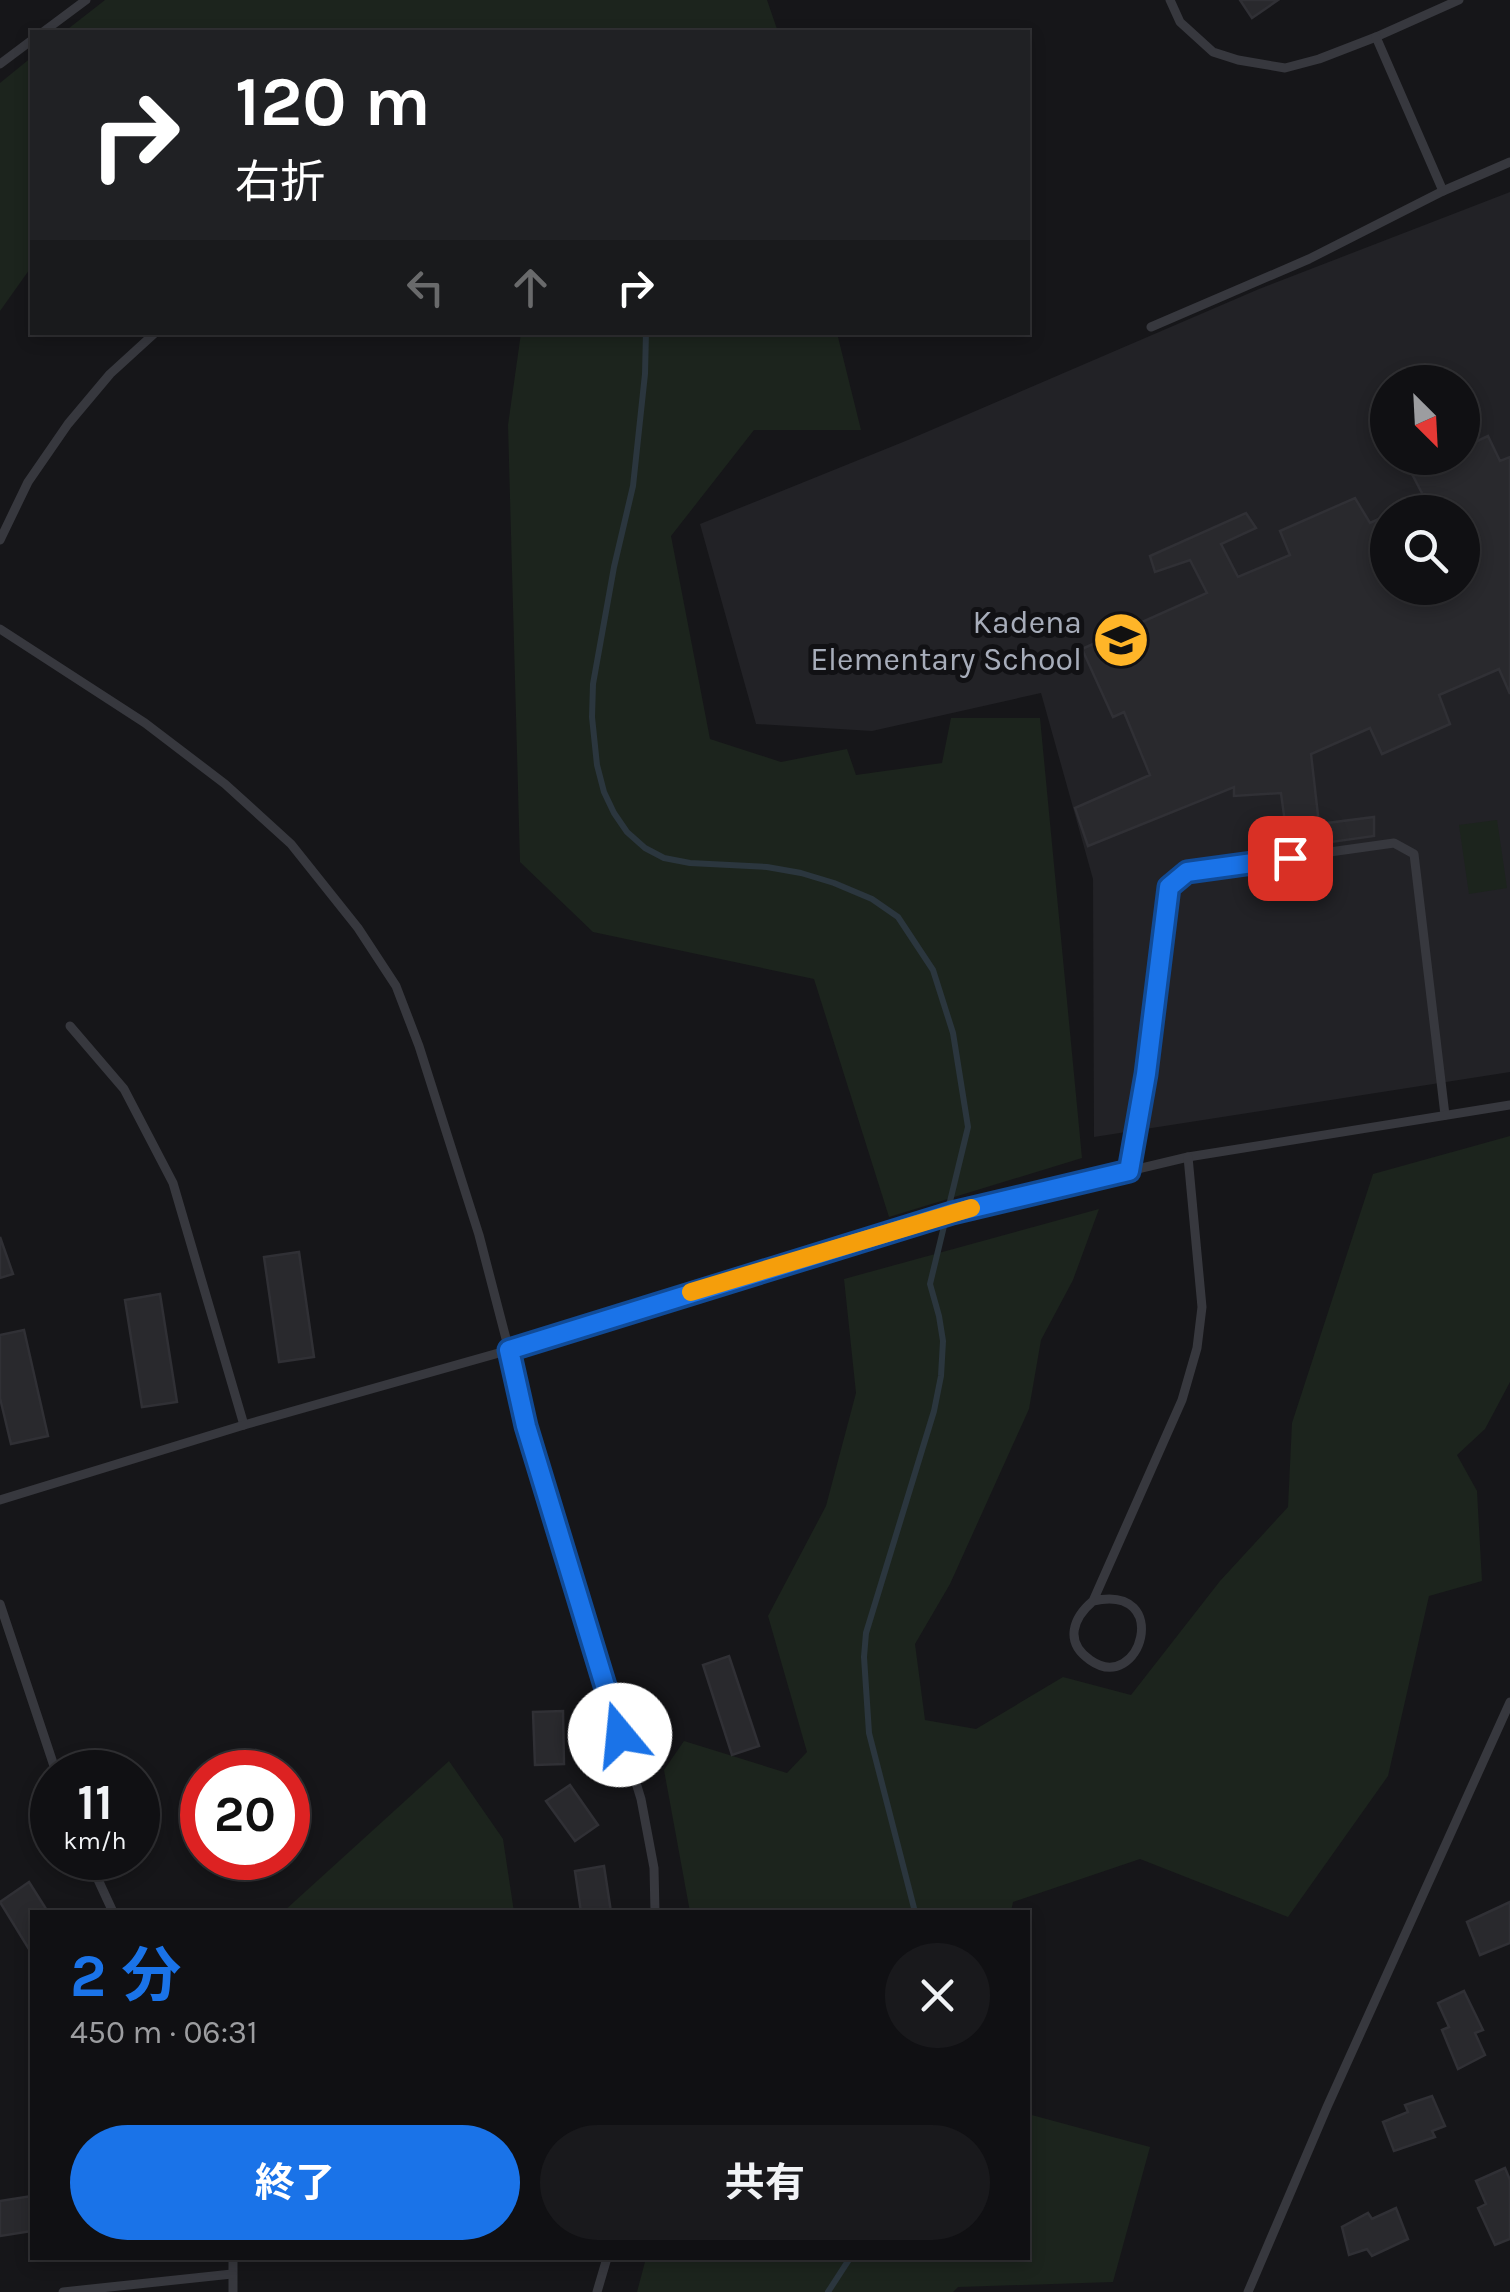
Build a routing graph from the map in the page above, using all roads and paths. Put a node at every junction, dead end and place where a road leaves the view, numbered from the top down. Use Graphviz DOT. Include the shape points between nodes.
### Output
graph roads {
  1 [pos="86,0"];
  2 [pos="1170,0"];
  3 [pos="1460,0"];
  4 [pos="46,30"];
  5 [pos="1376,37"];
  6 [pos="30,42"];
  7 [pos="0,64"];
  8 [pos="1510,162"];
  9 [pos="1443,191"];
  10 [pos="1151,327"];
  11 [pos="153,335"];
  12 [pos="0,540"];
  13 [pos="0,629"];
  14 [pos="70,1026"];
  15 [pos="1510,1104"];
  16 [pos="1445,1115"];
  17 [pos="1188,1157"];
  18 [pos="1129,1171"];
  19 [pos="509,1350"];
  20 [pos="244,1425"];
  21 [pos="0,1500"];
  22 [pos="1093,1602"];
  23 [pos="0,1604"];
  24 [pos="1510,1702"];
  25 [pos="49,1750"];
  26 [pos="98,1880"];
  27 [pos="111,1910"];
  28 [pos="655,1910"];
  29 [pos="233,2260"];
  30 [pos="606,2260"];
  31 [pos="232,2274"];
  32 [pos="63,2292"];
  33 [pos="233,2292"];
  34 [pos="597,2292"];
  35 [pos="1248,2292"];
  1 -- 4 [label="lane"];
  2 -- 5 [label="lane" via="1180,22 1213,52 1238,60 1284,68"];
  3 -- 5 [label="lane"];
  5 -- 9 [label="lane"];
  6 -- 7 [label="lane"];
  8 -- 9 [label="lane"];
  9 -- 10 [label="lane" via="1310,260"];
  11 -- 12 [label="lane" via="68,424 28,482"];
  13 -- 19 [label="lane" via="226,784 291,844 358,928 396,986 420,1046"];
  14 -- 20 [label="lane" via="124,1088 173,1183"];
  15 -- 16 [label="lane"];
  16 -- 17 [label="lane"];
  16 -- 18 [label="lane" via="1414,854 1394,843 1187,872 1169,887"];
  17 -- 18 [label="lane"];
  17 -- 22 [label="lane" via="1202,1306 1197,1348 1182,1400"];
  18 -- 19 [label="lane" via="952,1213"];
  19 -- 20 [label="lane"];
  19 -- 28 [label="lane" via="526,1426 641,1799"];
  20 -- 21 [label="lane"];
  22 -- 22 [label="lane" via="1074,1628 1077,1645 1097,1664 1121,1664 1141,1644 1140,1617 1118,1599"];
  23 -- 25 [label="lane"];
  24 -- 35 [label="lane"];
  26 -- 27 [label="lane"];
  29 -- 31 [label="lane"];
  30 -- 34 [label="lane"];
  31 -- 32 [label="lane"];
  31 -- 33 [label="lane"];
}
